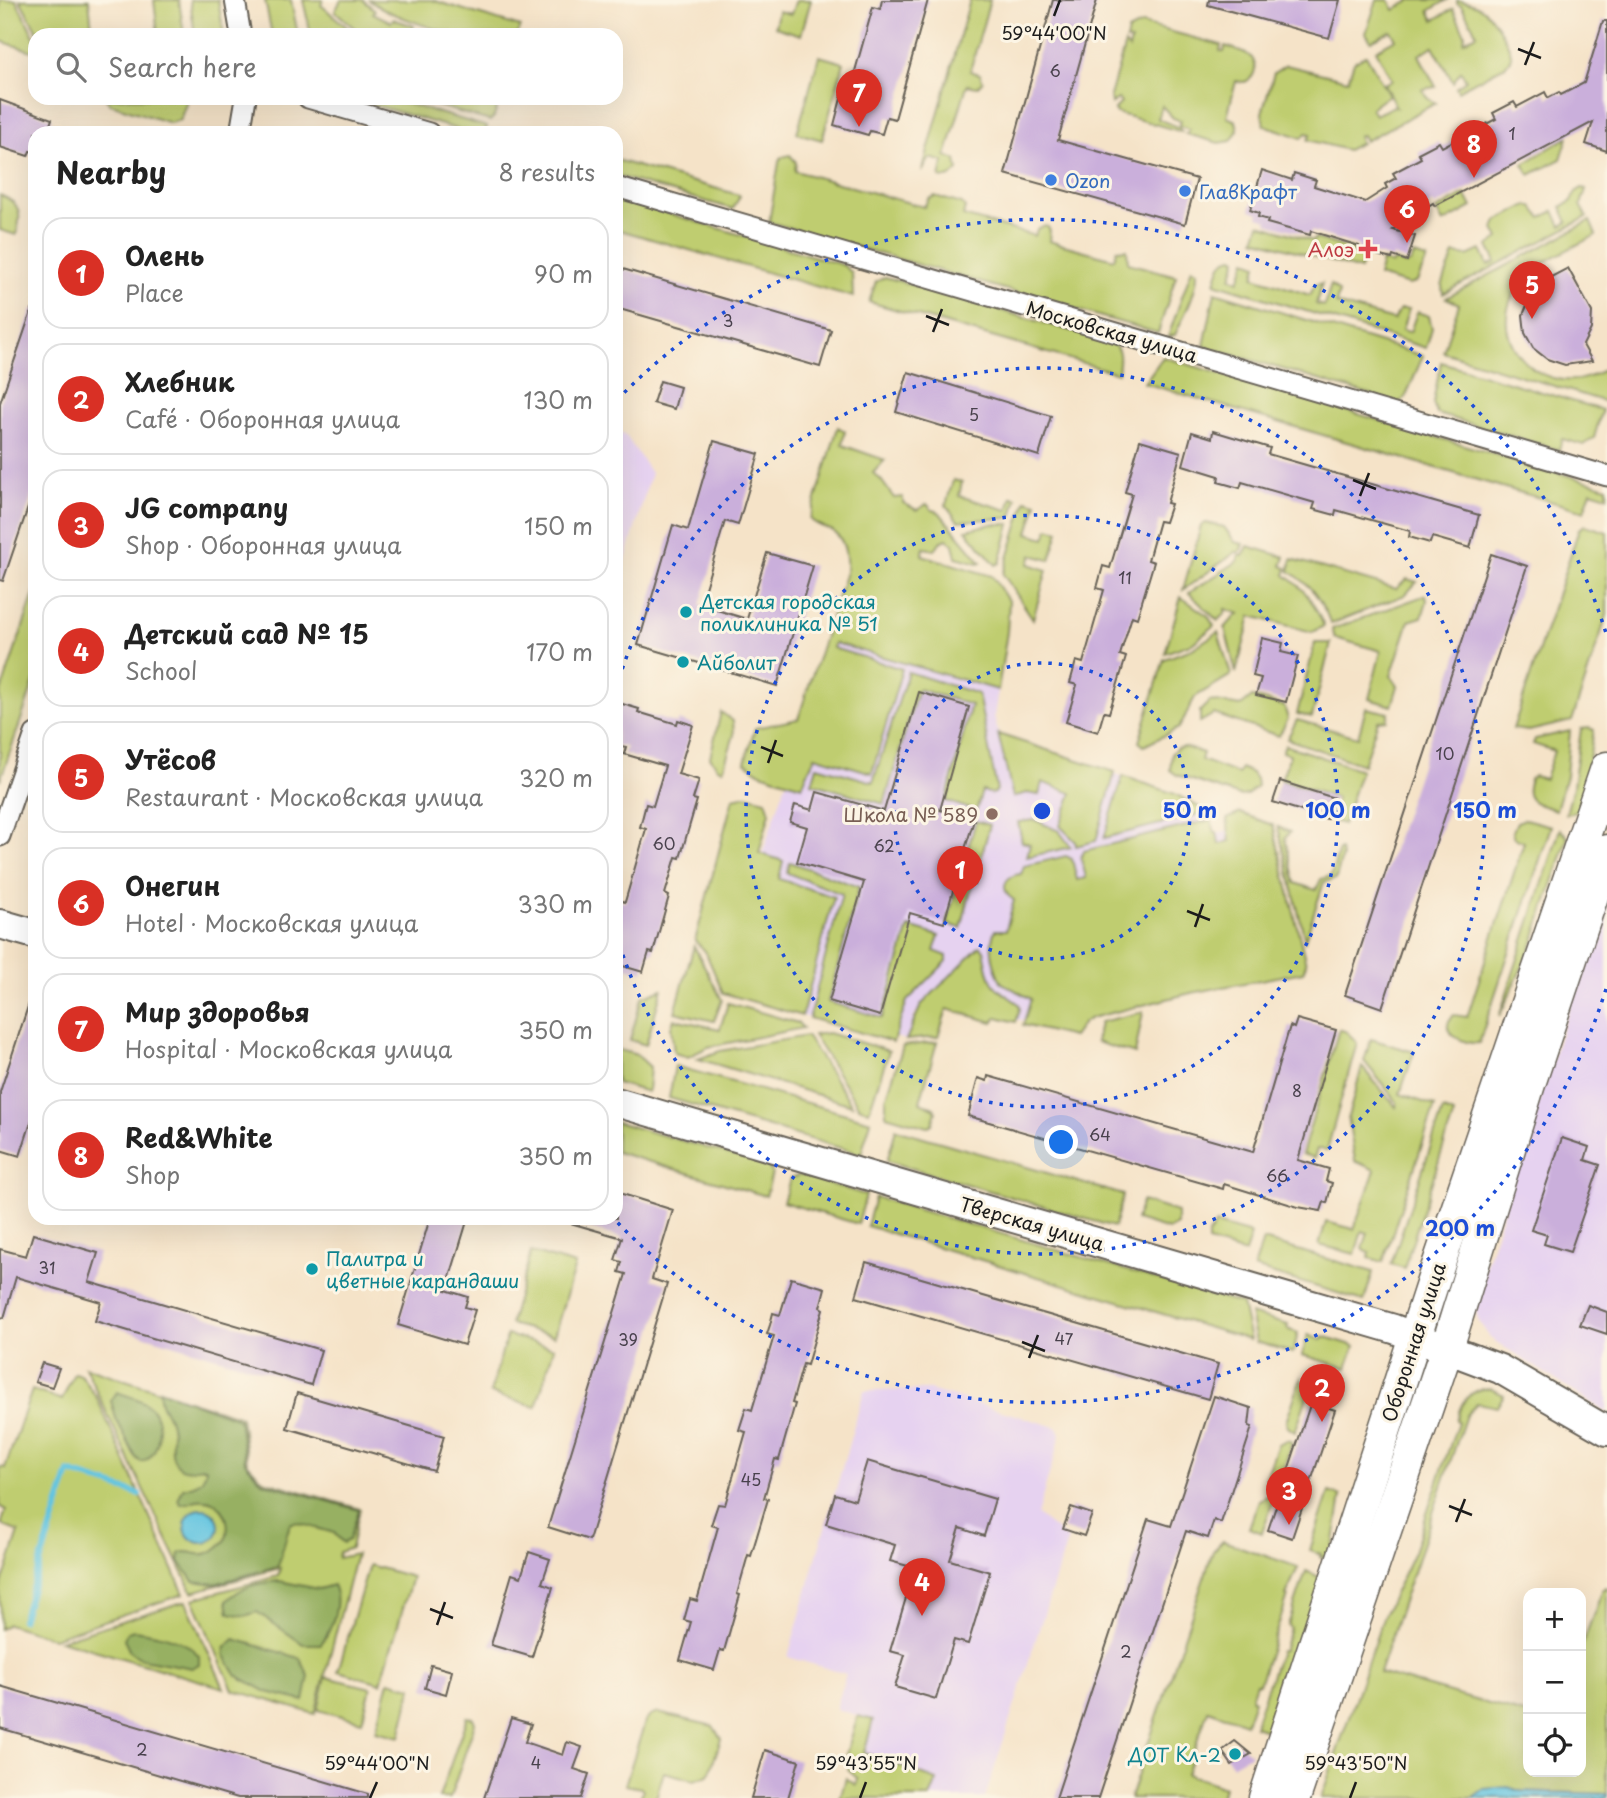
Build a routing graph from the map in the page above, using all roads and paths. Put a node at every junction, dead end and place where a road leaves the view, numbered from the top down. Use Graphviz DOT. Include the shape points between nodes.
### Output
graph roads {
  1 [pos="235,0"];
  2 [pos="240,28"];
  3 [pos="245,105"];
  4 [pos="331,105"];
  5 [pos="241,126"];
  6 [pos="405,126"];
  7 [pos="623,189"];
  8 [pos="1607,476"];
  9 [pos="28,754"];
  10 [pos="1607,768"];
  11 [pos="0,836"];
  12 [pos="1607,850"];
  13 [pos="0,924"];
  14 [pos="28,932"];
  15 [pos="623,1104"];
  16 [pos="1415,1336"];
  17 [pos="1447,1348"];
  18 [pos="1607,1431"];
  19 [pos="1265,1798"];
  20 [pos="1294,1798"];
  1 -- 2 [label="street"];
  3 -- 5 [label="street"];
  4 -- 6 [label="street"];
  7 -- 8 [label="street, Московская улица"];
  9 -- 11 [label="street"];
  10 -- 16 [label="main road, Оборонная улица"];
  12 -- 17 [label="main road, Оборонная улица"];
  13 -- 14 [label="main road"];
  15 -- 16 [label="main road, Тверская улица"];
  16 -- 17 [label="main road, Тверская улица"];
  16 -- 19 [label="main road, Оборонная улица"];
  17 -- 18 [label="main road, Тверская улица" via="1500,1369"];
  17 -- 20 [label="main road, Оборонная улица"];
}
